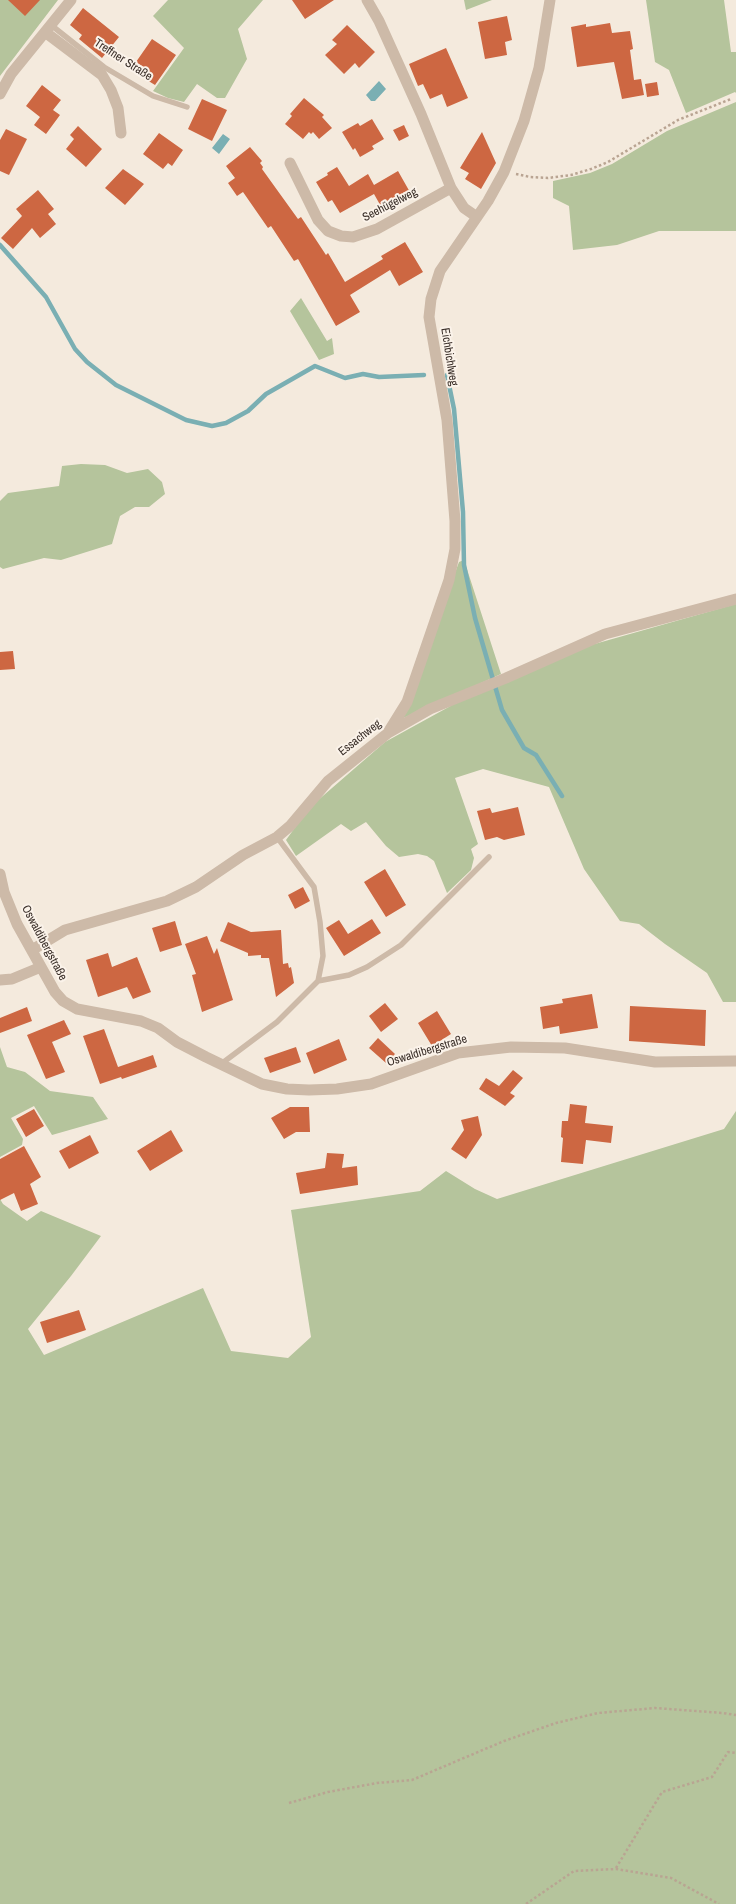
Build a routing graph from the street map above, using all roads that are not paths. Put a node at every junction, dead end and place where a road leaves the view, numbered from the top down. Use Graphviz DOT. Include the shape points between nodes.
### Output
graph roads {
  1 [pos="71,0"];
  2 [pos="367,0"];
  3 [pos="550,0"];
  4 [pos="48,28"];
  5 [pos="0,94"];
  6 [pos="187,107"];
  7 [pos="121,133"];
  8 [pos="290,163"];
  9 [pos="451,188"];
  10 [pos="477,217"];
  11 [pos="736,599"];
  12 [pos="388,733"];
  13 [pos="277,837"];
  14 [pos="489,857"];
  15 [pos="0,874"];
  16 [pos="32,950"];
  17 [pos="41,968"];
  18 [pos="0,980"];
  19 [pos="318,982"];
  20 [pos="736,1061"];
  21 [pos="221,1064"];
  1 -- 4 [label="street"];
  2 -- 9 [label="street" via="421,114"];
  3 -- 10 [label="street, Eichbichlweg" via="539,68 524,121 504,172"];
  4 -- 5 [label="street" via="11,74"];
  4 -- 6 [label="lane, Treffner Straße" via="153,96"];
  4 -- 7 [label="street, Treffner Straße" via="102,75 118,108"];
  8 -- 9 [label="street, Seehügelweg" via="318,220 328,231 340,236 353,237 377,229"];
  9 -- 10 [label="street" via="464,208"];
  10 -- 12 [label="street, Eichbichlweg" via="440,271 430,299 429,317 446,420 455,550 449,580 407,702"];
  11 -- 12 [label="street, Essachweg" via="604,634 430,709"];
  12 -- 13 [label="street, Essachweg" via="328,782"];
  13 -- 16 [label="street, Essachweg" via="196,887 167,900 65,930"];
  13 -- 19 [label="lane" via="314,887 323,956"];
  14 -- 19 [label="lane" via="401,945 350,975"];
  15 -- 16 [label="street, Oswaldibergstraße" via="17,924"];
  16 -- 17 [label="street, Oswaldibergstraße"];
  17 -- 18 [label="street"];
  17 -- 21 [label="street, Oswaldibergstraße" via="55,992 77,1009 141,1021"];
  19 -- 21 [label="lane" via="277,1022"];
  20 -- 21 [label="street, Oswaldibergstraße" via="655,1062 566,1048 511,1047 458,1054 371,1084 309,1090 262,1084"];
}
